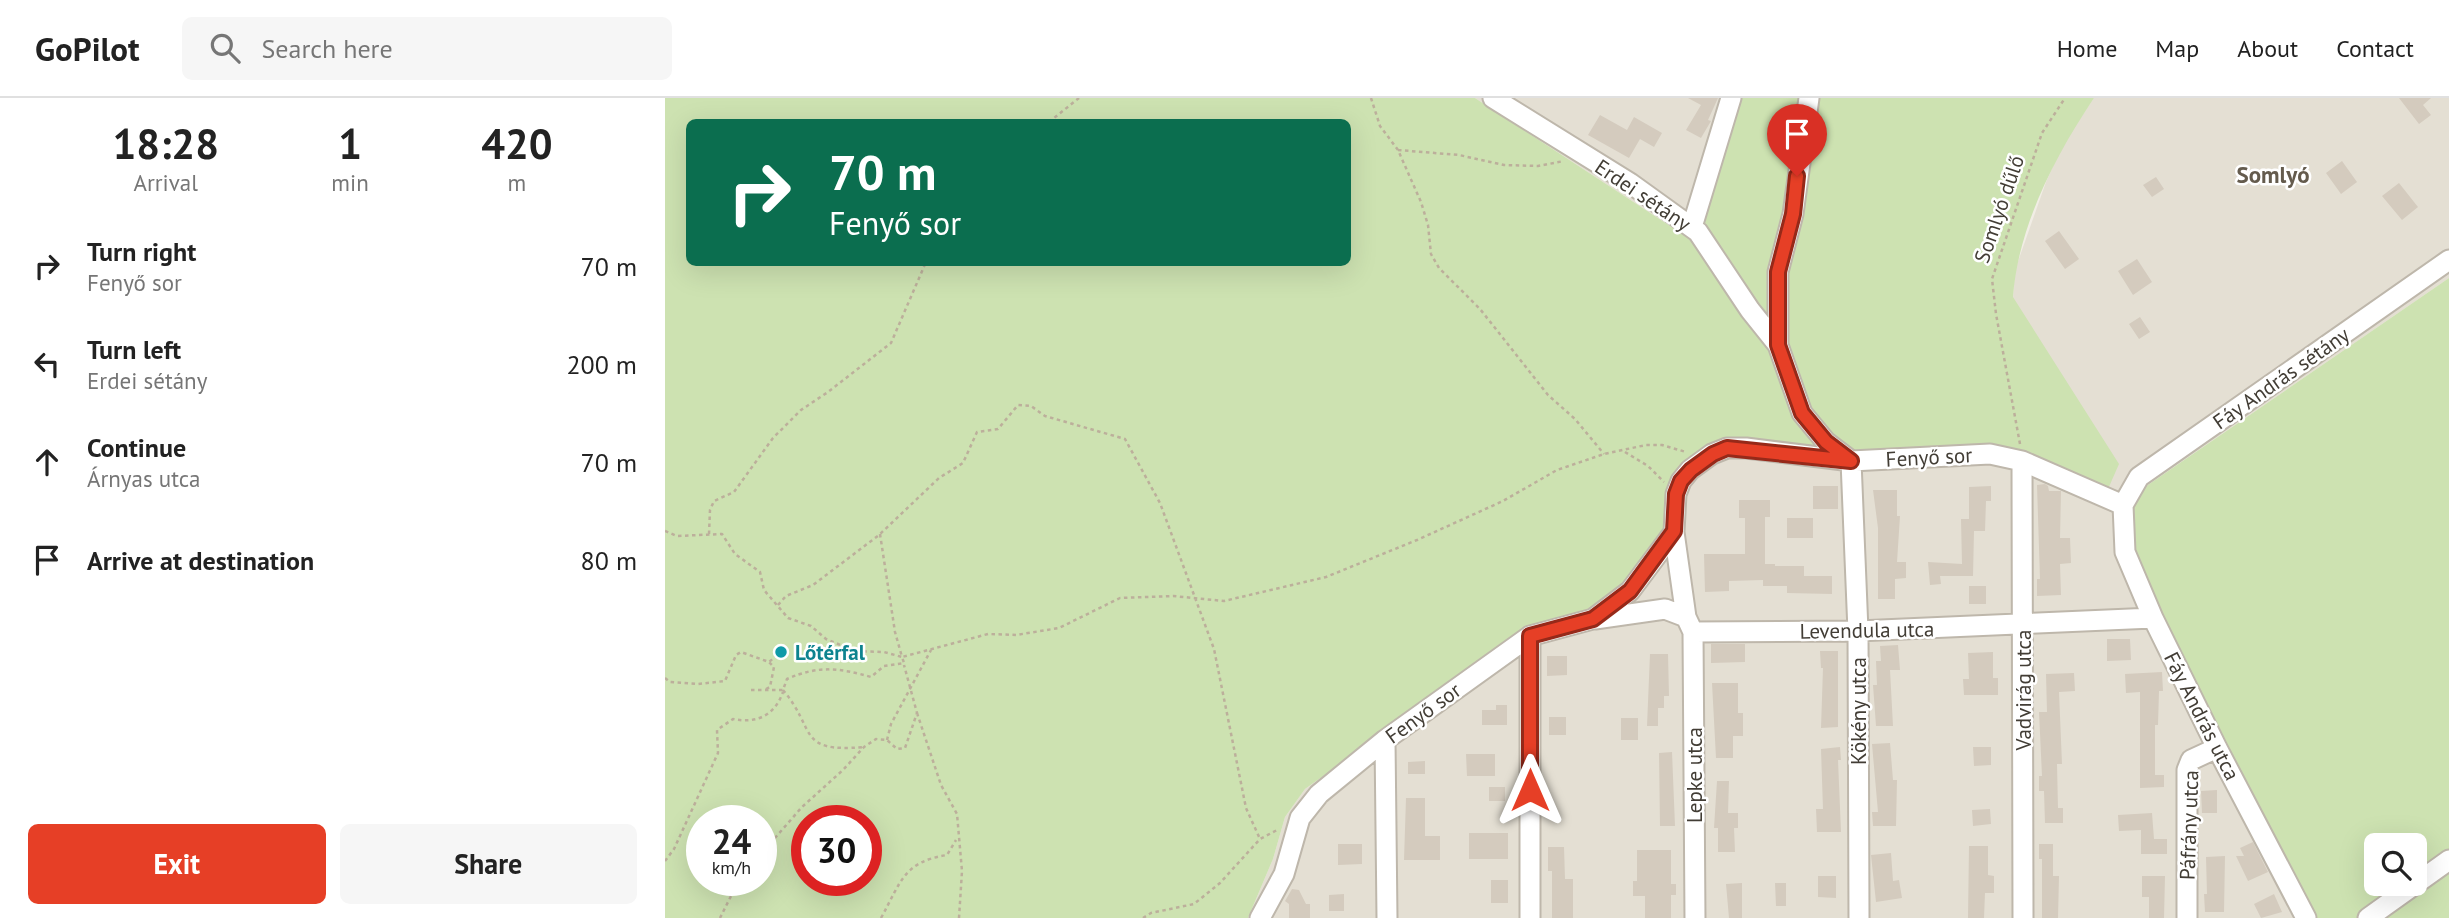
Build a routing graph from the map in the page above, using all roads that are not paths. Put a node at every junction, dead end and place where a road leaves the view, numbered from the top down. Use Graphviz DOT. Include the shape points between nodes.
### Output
graph roads {
  1 [pos="1493,98"];
  2 [pos="1731,98"];
  3 [pos="1809,98"];
  4 [pos="1692,227"];
  5 [pos="2449,260"];
  6 [pos="1778,345"];
  7 [pos="1851,461"];
  8 [pos="2021,461"];
  9 [pos="2123,506"];
  10 [pos="1674,531"];
  11 [pos="2153,618"];
  12 [pos="1593,619"];
  13 [pos="1689,624"];
  14 [pos="2023,625"];
  15 [pos="1858,631"];
  16 [pos="1530,636"];
  17 [pos="1385,740"];
  18 [pos="2217,748"];
  19 [pos="2449,860"];
  20 [pos="1260,918"];
  21 [pos="1387,918"];
  22 [pos="1530,918"];
  23 [pos="1695,918"];
  24 [pos="1859,918"];
  25 [pos="2022,918"];
  26 [pos="2187,918"];
  27 [pos="2306,918"];
  28 [pos="2368,918"];
  1 -- 4 [label="street, Erdei sétány"];
  2 -- 4 [label="street"];
  3 -- 6 [label="street" via="1793,214 1778,272"];
  4 -- 6 [label="street, Erdei sétány"];
  5 -- 9 [label="street, Fáy András sétány" via="2139,477"];
  6 -- 7 [label="street, Erdei sétány" via="1802,413 1826,442"];
  7 -- 8 [label="street, Fenyő sor" via="1990,454"];
  7 -- 10 [label="street, Fenyő sor" via="1727,448 1691,470 1676,494"];
  7 -- 15 [label="street, Kökény utca"];
  8 -- 9 [label="street, Fenyő sor"];
  8 -- 14 [label="street, Vadvirág utca"];
  9 -- 11 [label="street, Fáy András utca" via="2125,552"];
  10 -- 12 [label="street, Fenyő sor" via="1630,591"];
  10 -- 13 [label="street, Lepke utca"];
  11 -- 14 [label="street, Levendula utca"];
  11 -- 18 [label="street, Fáy András utca"];
  12 -- 13 [label="street, Levendula utca" via="1665,609"];
  12 -- 16 [label="street, Fenyő sor"];
  13 -- 15 [label="street, Levendula utca"];
  13 -- 23 [label="street, Lepke utca"];
  14 -- 15 [label="street, Levendula utca"];
  14 -- 25 [label="street, Vadvirág utca"];
  15 -- 24 [label="street, Kökény utca"];
  16 -- 17 [label="street, Fenyő sor"];
  16 -- 22 [label="street"];
  17 -- 20 [label="street, Fenyő sor" via="1319,794 1300,818 1284,874"];
  17 -- 21 [label="street"];
  18 -- 26 [label="street, Páfrány utca" via="2191,760 2187,770"];
  18 -- 27 [label="street, Fáy András utca"];
  19 -- 28 [label="street"];
}
